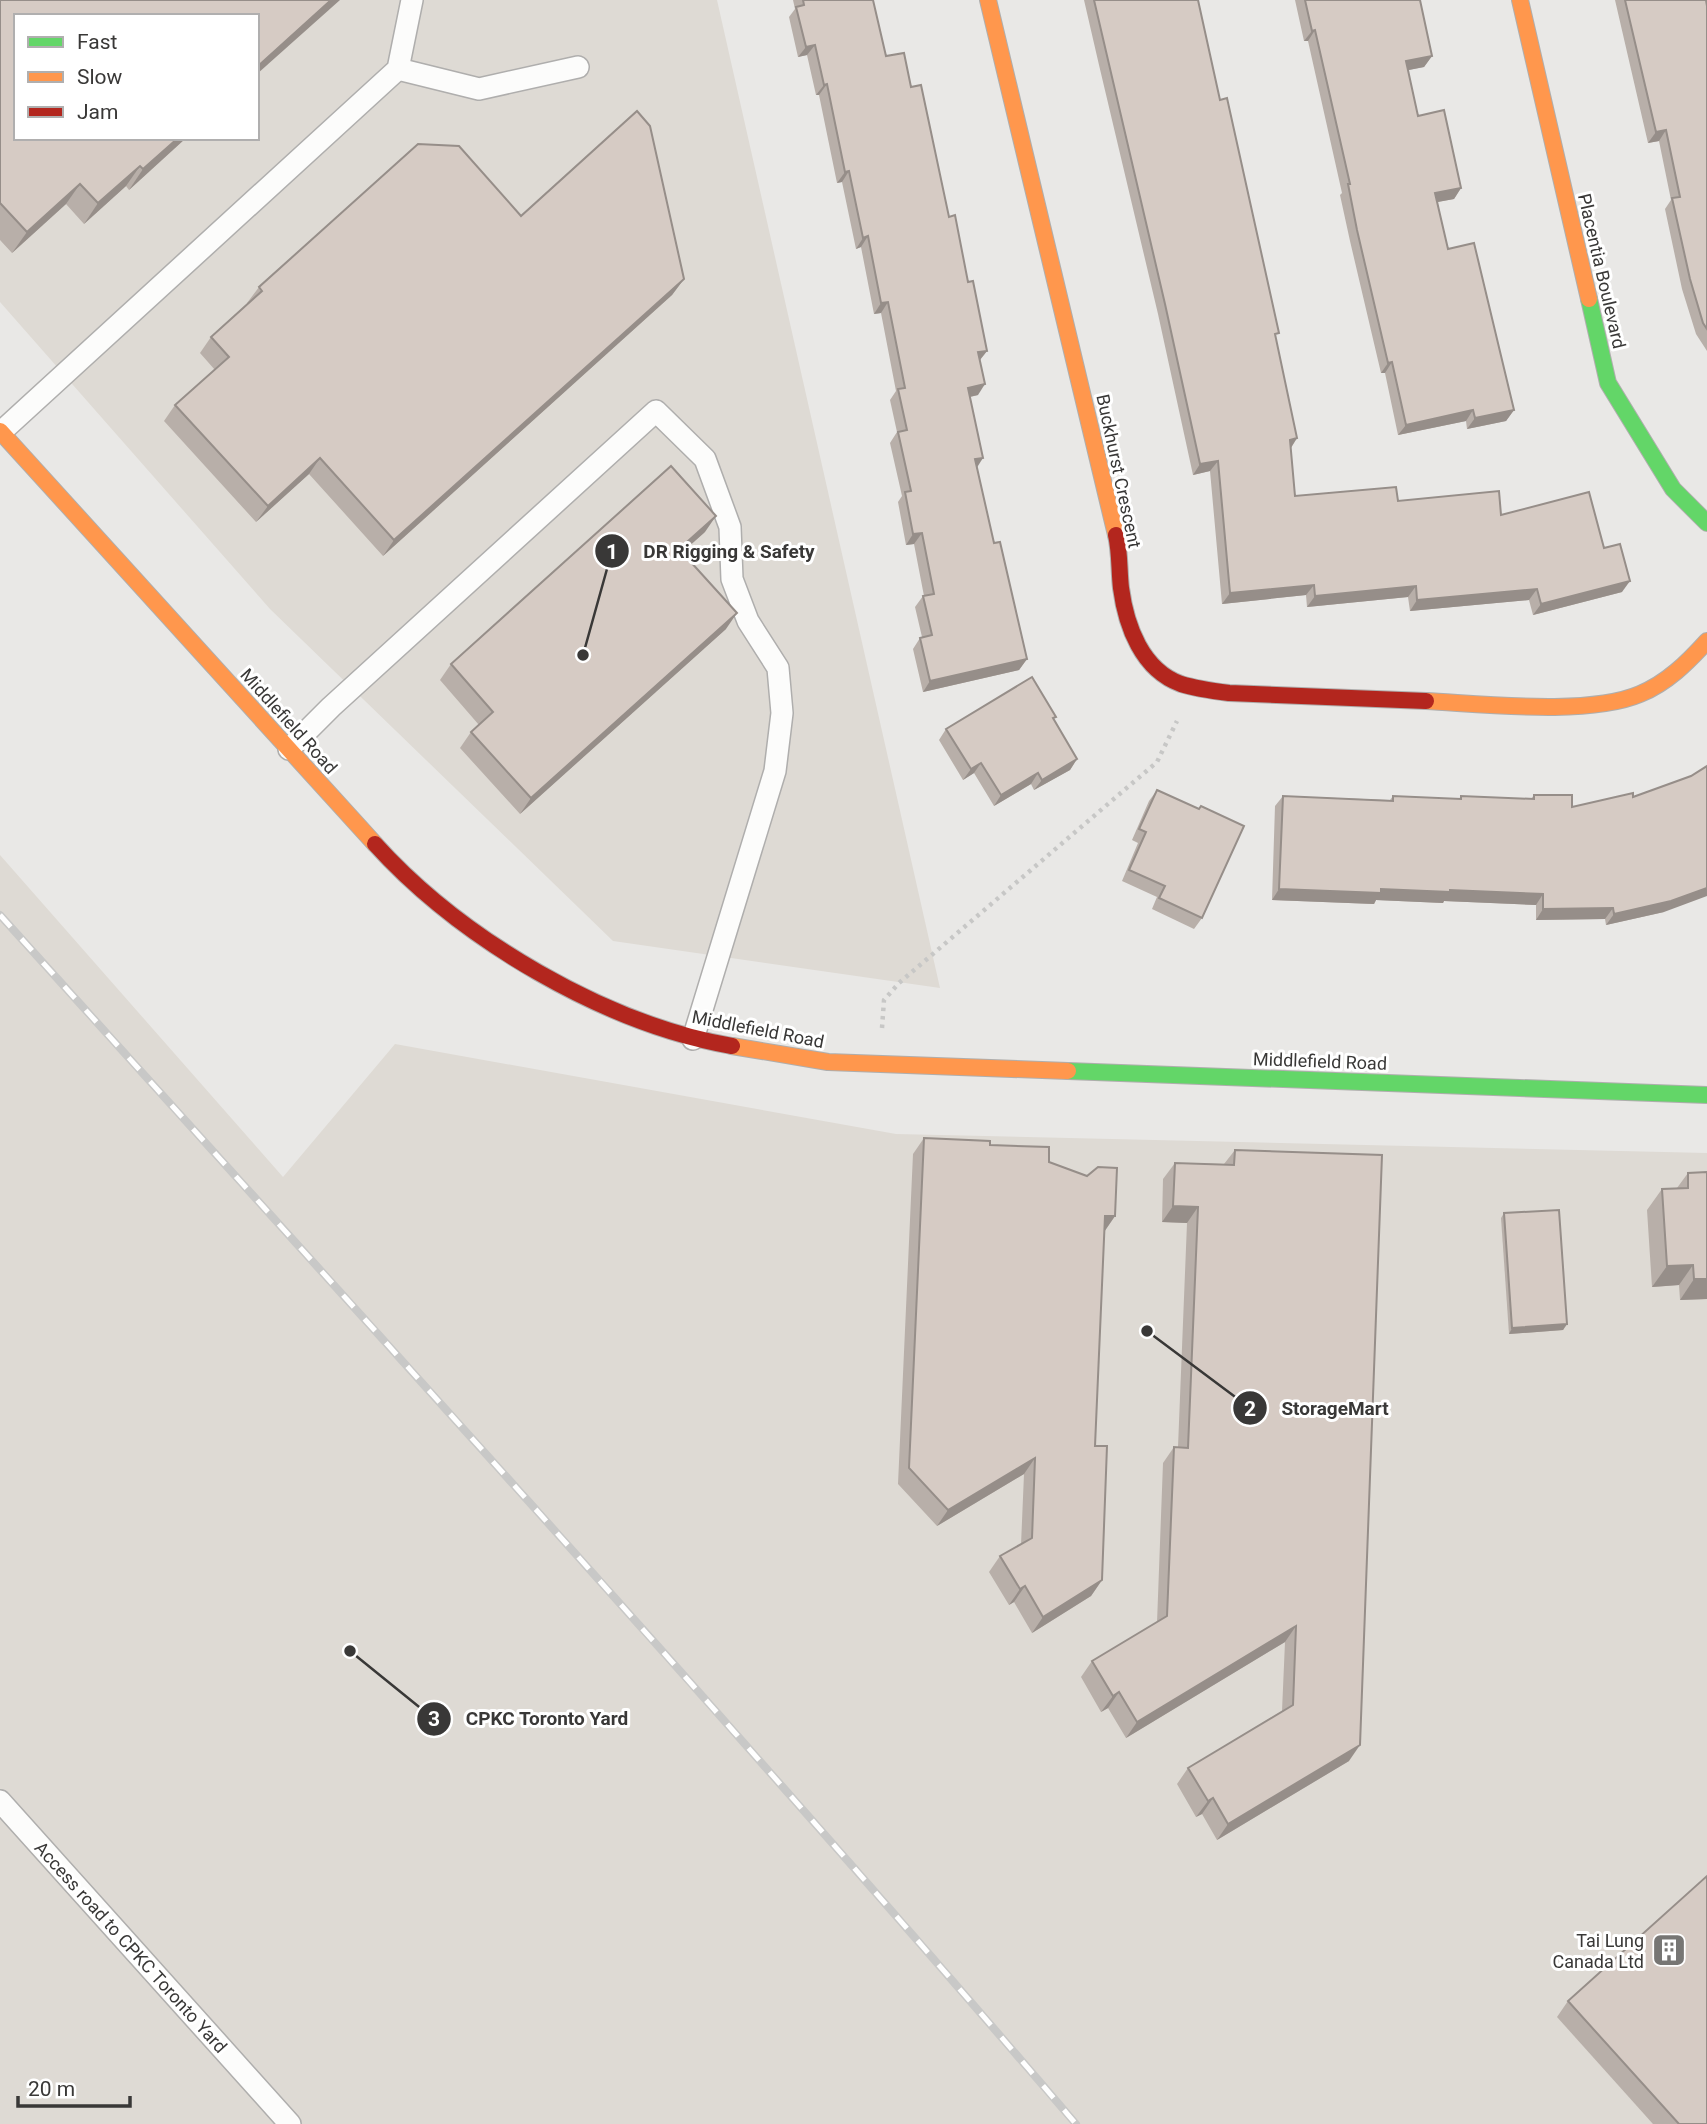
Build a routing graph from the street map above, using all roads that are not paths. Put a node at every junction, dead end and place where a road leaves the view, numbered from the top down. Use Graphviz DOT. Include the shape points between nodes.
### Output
graph roads {
  1 [pos="412,0"];
  2 [pos="988,0"];
  3 [pos="1520,0"];
  4 [pos="578,67"];
  5 [pos="398,69"];
  6 [pos="0,431"];
  7 [pos="1707,523"];
  8 [pos="1707,641"];
  9 [pos="289,749"];
  10 [pos="693,1039"];
  11 [pos="1707,1095"];
  12 [pos="0,1801"];
  13 [pos="290,2124"];
  1 -- 5 [label="lane"];
  2 -- 8 [label="main road, Buckhurst Crescent" via="1117,541 1121,595 1131,634 1168,678 1229,693 1597,704 1645,693 1669,678"];
  3 -- 7 [label="main road, Placentia Boulevard" via="1608,383 1673,489"];
  4 -- 5 [label="lane" via="479,89"];
  5 -- 6 [label="lane"];
  6 -- 9 [label="main road, Middlefield Road"];
  9 -- 10 [label="main road, Middlefield Road" via="384,854 462,921 519,962 587,997"];
  9 -- 10 [label="lane" via="656,411 705,460 730,527 732,579 748,621 778,668 782,713 775,771"];
  10 -- 11 [label="main road, Middlefield Road" via="828,1062"];
  12 -- 13 [label="lane, Access road to CPKC Toronto Yard"];
}
